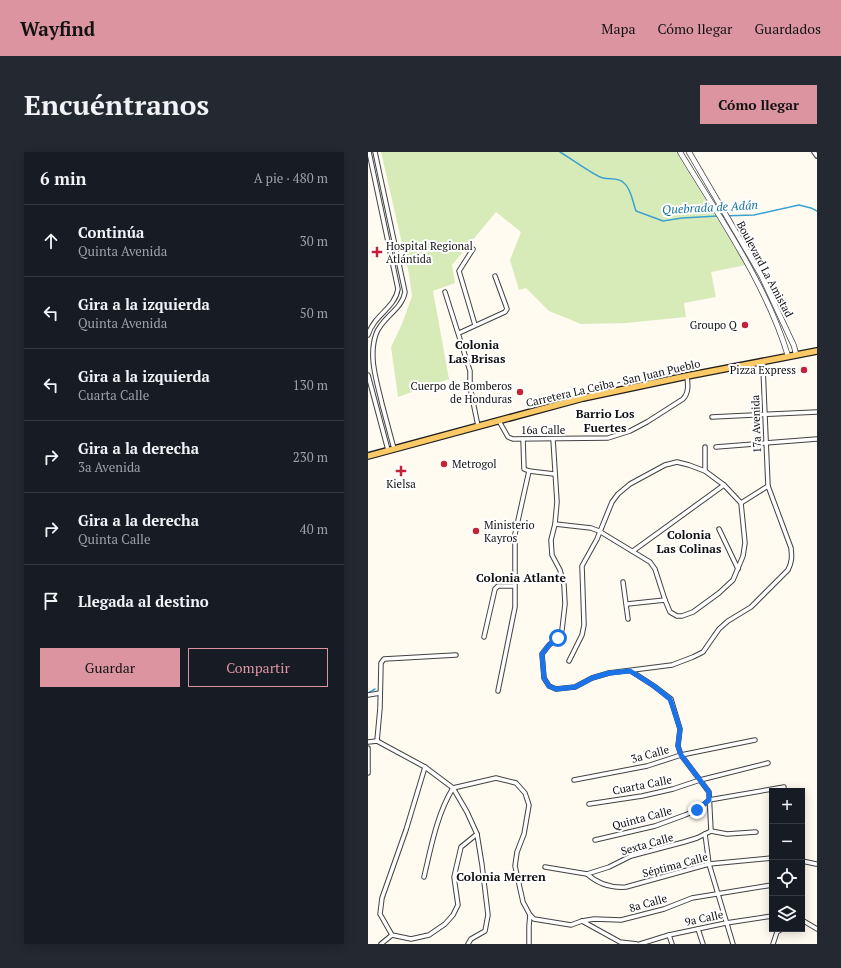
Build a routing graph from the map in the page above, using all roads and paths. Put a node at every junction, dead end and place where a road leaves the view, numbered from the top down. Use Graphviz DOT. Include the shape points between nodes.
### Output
graph roads {
  1 [pos="369,152"];
  2 [pos="375,152"];
  3 [pos="680,152"];
  4 [pos="689,152"];
  5 [pos="814,152"];
  6 [pos="817,156"];
  7 [pos="473,249"];
  8 [pos="495,276"];
  9 [pos="446,292"];
  10 [pos="475,325"];
  11 [pos="459,333"];
  12 [pos="368,335"];
  13 [pos="817,351"];
  14 [pos="796,354"];
  15 [pos="788,356"];
  16 [pos="761,361"];
  17 [pos="368,375"];
  18 [pos="687,376"];
  19 [pos="817,412"];
  20 [pos="765,414"];
  21 [pos="712,417"];
  22 [pos="499,421"];
  23 [pos="478,426"];
  24 [pos="524,439"];
  25 [pos="554,439"];
  26 [pos="817,440"];
  27 [pos="766,443"];
  28 [pos="705,447"];
  29 [pos="716,447"];
  30 [pos="391,450"];
  31 [pos="368,456"];
  32 [pos="529,471"];
  33 [pos="705,471"];
  34 [pos="554,474"];
  35 [pos="724,485"];
  36 [pos="768,486"];
  37 [pos="741,503"];
  38 [pos="555,524"];
  39 [pos="719,529"];
  40 [pos="599,531"];
  41 [pos="633,551"];
  42 [pos="738,569"];
  43 [pos="623,582"];
  44 [pos="514,586"];
  45 [pos="665,600"];
  46 [pos="627,604"];
  47 [pos="628,619"];
  48 [pos="484,637"];
  49 [pos="456,655"];
  50 [pos="570,661"];
  51 [pos="630,671"];
  52 [pos="498,691"];
  53 [pos="380,693"];
  54 [pos="368,695"];
  55 [pos="755,740"];
  56 [pos="377,741"];
  57 [pos="368,742"];
  58 [pos="368,748"];
  59 [pos="681,755"];
  60 [pos="768,763"];
  61 [pos="425,766"];
  62 [pos="368,773"];
  63 [pos="574,780"];
  64 [pos="700,780"];
  65 [pos="784,787"];
  66 [pos="453,788"];
  67 [pos="709,800"];
  68 [pos="589,804"];
  69 [pos="711,831"];
  70 [pos="756,832"];
  71 [pos="477,834"];
  72 [pos="704,834"];
  73 [pos="595,840"];
  74 [pos="769,859"];
  75 [pos="805,862"];
  76 [pos="709,864"];
  77 [pos="816,864"];
  78 [pos="545,867"];
  79 [pos="587,874"];
  80 [pos="424,877"];
  81 [pos="769,885"];
  82 [pos="717,894"];
  83 [pos="530,915"];
  84 [pos="769,916"];
  85 [pos="582,921"];
  86 [pos="805,922"];
  87 [pos="726,923"];
  88 [pos="698,929"];
  89 [pos="817,929"];
  90 [pos="777,932"];
  91 [pos="392,935"];
  92 [pos="669,935"];
  93 [pos="620,943"];
  94 [pos="381,944"];
  95 [pos="468,944"];
  96 [pos="529,944"];
  97 [pos="637,944"];
  98 [pos="642,944"];
  99 [pos="672,944"];
  100 [pos="703,944"];
  101 [pos="733,944"];
  102 [pos="773,944"];
  1 -- 12 [label="street" via="398,289 394,302 378,316"];
  2 -- 30 [label="street" via="405,292 401,304 379,326 372,352 373,368"];
  3 -- 15 [label="street, Boulevard La Amistad" via="755,278"];
  4 -- 14 [label="street, Boulevard La Amistad" via="761,275"];
  5 -- 6 [label="street"];
  7 -- 10 [label="street" via="459,271"];
  8 -- 10 [label="street" via="505,312"];
  9 -- 11 [label="street"];
  10 -- 11 [label="street"];
  11 -- 23 [label="street" via="470,371 470,387"];
  13 -- 14 [label="main road, Carretera La Ceiba - San Juan Pueblo"];
  14 -- 15 [label="main road, Carretera La Ceiba - San Juan Pueblo"];
  15 -- 16 [label="main road, Carretera La Ceiba - San Juan Pueblo"];
  16 -- 18 [label="main road, Carretera La Ceiba - San Juan Pueblo"];
  16 -- 20 [label="street, 17a Avenida"];
  17 -- 30 [label="street"];
  18 -- 22 [label="main road, Carretera La Ceiba - San Juan Pueblo" via="583,398"];
  18 -- 25 [label="street, 16a Calle" via="686,396 630,431 608,438"];
  19 -- 20 [label="street"];
  20 -- 21 [label="street"];
  20 -- 27 [label="street, 17a Avenida"];
  22 -- 23 [label="main road, Carretera La Ceiba - San Juan Pueblo"];
  22 -- 24 [label="street, 16a Calle" via="508,437"];
  23 -- 30 [label="main road, Carretera La Ceiba - San Juan Pueblo"];
  24 -- 25 [label="street, 16a Calle"];
  24 -- 32 [label="street" via="523,467"];
  25 -- 34 [label="street"];
  26 -- 27 [label="street"];
  27 -- 29 [label="street"];
  27 -- 36 [label="street, 17a Avenida"];
  28 -- 33 [label="street"];
  30 -- 31 [label="main road, Carretera La Ceiba - San Juan Pueblo"];
  32 -- 34 [label="street"];
  32 -- 44 [label="street" via="515,534"];
  33 -- 35 [label="street"];
  33 -- 40 [label="street" via="676,462 647,474 618,494"];
  34 -- 38 [label="street" via="557,487"];
  35 -- 37 [label="street"];
  35 -- 41 [label="street"];
  36 -- 37 [label="street"];
  36 -- 51 [label="street, 17a Avenida" via="791,548 792,558 788,570 751,607 719,629 703,652 672,665"];
  37 -- 42 [label="street" via="745,543"];
  38 -- 40 [label="street"];
  38 -- 51 [label="street" via="552,555 564,585 565,604 562,630 558,638 542,654 544,678 549,686 556,689 571,688 609,673"];
  39 -- 42 [label="street"];
  40 -- 41 [label="street"];
  40 -- 50 [label="street" via="582,566 584,625"];
  41 -- 45 [label="street" via="656,569"];
  42 -- 45 [label="street" via="733,580 693,612 677,616 670,612"];
  43 -- 46 [label="street"];
  44 -- 48 [label="street" via="498,586 495,589"];
  44 -- 52 [label="street" via="514,607"];
  45 -- 46 [label="street"];
  46 -- 47 [label="street"];
  49 -- 53 [label="street" via="384,659 381,663"];
  51 -- 59 [label="street" via="670,699 680,729 678,746"];
  53 -- 54 [label="street"];
  53 -- 56 [label="street"];
  55 -- 59 [label="street, 3a Calle"];
  56 -- 57 [label="street"];
  56 -- 61 [label="street"];
  58 -- 62 [label="street"];
  59 -- 63 [label="street, 3a Calle" via="647,766"];
  59 -- 64 [label="street"];
  60 -- 64 [label="street, Cuarta Calle"];
  61 -- 66 [label="street"];
  61 -- 91 [label="street" via="382,898 380,914"];
  64 -- 67 [label="street" via="709,792"];
  64 -- 68 [label="street, Cuarta Calle" via="667,791"];
  65 -- 67 [label="street, Quinta Calle"];
  66 -- 71 [label="street"];
  66 -- 80 [label="street" via="441,814"];
  66 -- 83 [label="street" via="496,778 516,783 525,793 529,805 515,866 523,902"];
  67 -- 69 [label="street"];
  67 -- 73 [label="street, Quinta Calle" via="691,812 655,826"];
  69 -- 70 [label="street" via="727,834"];
  69 -- 72 [label="street, Sexta Calle"];
  71 -- 91 [label="street" via="462,847 454,877 458,905 453,915 429,935 411,939"];
  71 -- 95 [label="street" via="488,914 485,931 471,939"];
  72 -- 76 [label="street"];
  72 -- 79 [label="street, Sexta Calle" via="631,856"];
  74 -- 76 [label="street, Séptima Calle"];
  75 -- 77 [label="street"];
  76 -- 79 [label="street, Séptima Calle" via="618,888 602,884"];
  76 -- 82 [label="street"];
  78 -- 79 [label="street, Sexta Calle"];
  81 -- 82 [label="street, 8a Calle"];
  82 -- 85 [label="street, 8a Calle" via="692,898 664,909 621,920"];
  82 -- 87 [label="street"];
  83 -- 85 [label="street, 8a Calle" via="567,925"];
  83 -- 96 [label="street"];
  84 -- 87 [label="street, 9a Calle"];
  85 -- 93 [label="street"];
  86 -- 89 [label="street"];
  87 -- 88 [label="street, 9a Calle"];
  87 -- 101 [label="street"];
  88 -- 92 [label="street, 9a Calle"];
  88 -- 100 [label="street"];
  90 -- 102 [label="street"];
  91 -- 94 [label="street"];
  92 -- 98 [label="street, 9a Calle"];
  92 -- 99 [label="street"];
  93 -- 97 [label="street"];
}
